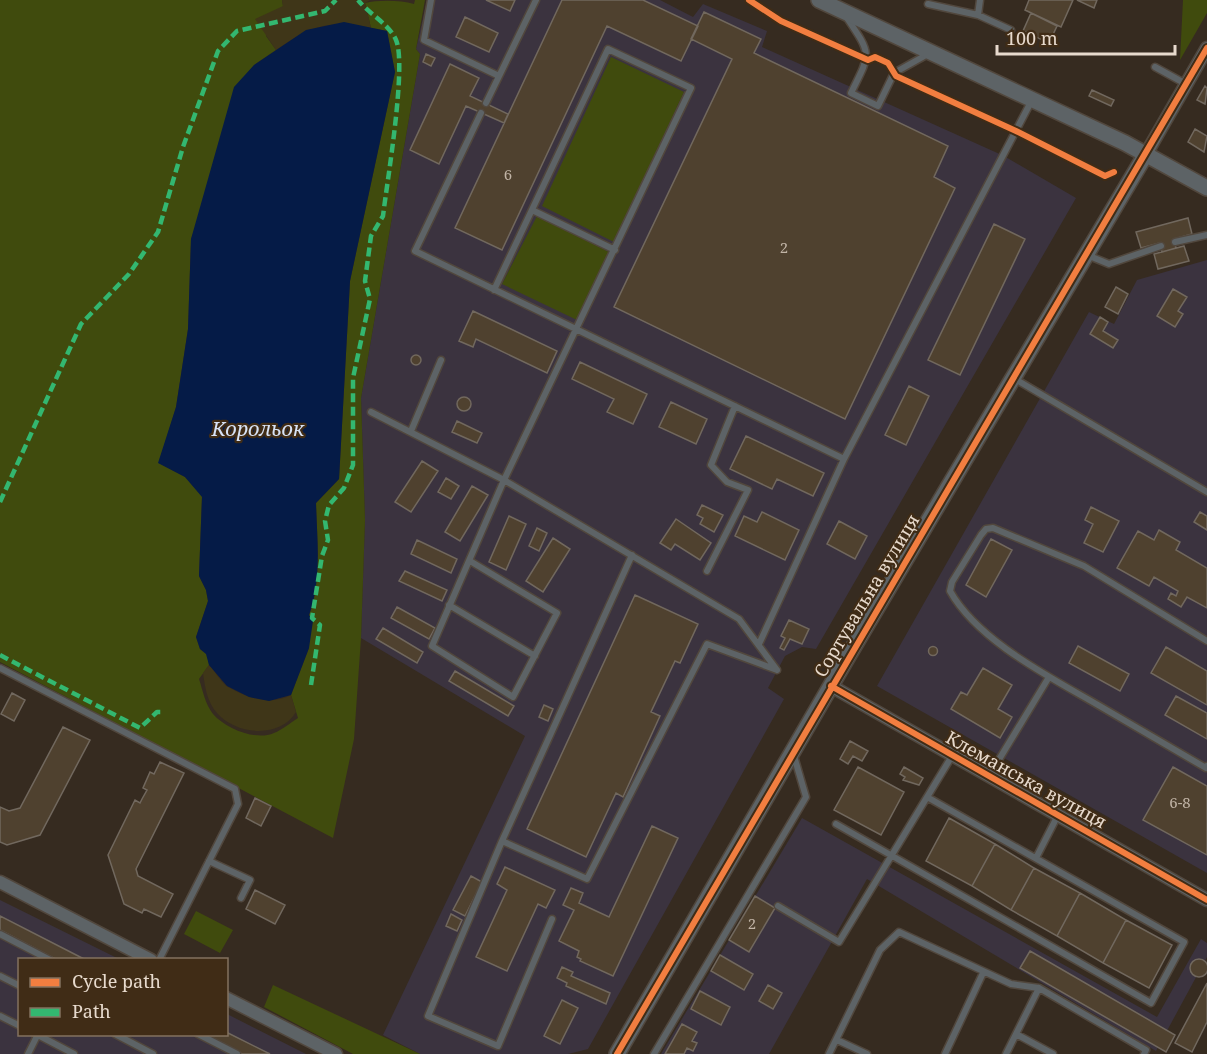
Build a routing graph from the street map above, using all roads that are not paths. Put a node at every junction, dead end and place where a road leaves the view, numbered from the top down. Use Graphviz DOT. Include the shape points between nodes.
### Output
graph roads {
  1 [pos="431,0"];
  2 [pos="536,0"];
  3 [pos="819,0"];
  4 [pos="980,0"];
  5 [pos="928,4"];
  6 [pos="842,11"];
  7 [pos="978,15"];
  8 [pos="1011,30"];
  9 [pos="1207,48"];
  10 [pos="931,52"];
  11 [pos="1155,67"];
  12 [pos="499,76"];
  13 [pos="1186,85"];
  14 [pos="1032,100"];
  15 [pos="486,104"];
  16 [pos="481,113"];
  17 [pos="1146,154"];
  18 [pos="1207,188"];
  19 [pos="532,210"];
  20 [pos="1207,236"];
  21 [pos="1175,242"];
  22 [pos="1161,246"];
  23 [pos="615,250"];
  24 [pos="1087,255"];
  25 [pos="494,290"];
  26 [pos="577,330"];
  27 [pos="441,360"];
  28 [pos="1014,379"];
  29 [pos="735,406"];
  30 [pos="371,412"];
  31 [pos="411,431"];
  32 [pos="844,459"];
  33 [pos="504,480"];
  34 [pos="1207,492"];
  35 [pos="632,555"];
  36 [pos="470,561"];
  37 [pos="707,571"];
  38 [pos="449,605"];
  39 [pos="1207,641"];
  40 [pos="759,644"];
  41 [pos="535,656"];
  42 [pos="0,668"];
  43 [pos="1049,677"];
  44 [pos="831,686"];
  45 [pos="792,752"];
  46 [pos="951,756"];
  47 [pos="1207,766"];
  48 [pos="989,777"];
  49 [pos="927,797"];
  50 [pos="1058,815"];
  51 [pos="836,824"];
  52 [pos="502,841"];
  53 [pos="891,855"];
  54 [pos="1036,858"];
  55 [pos="209,861"];
  56 [pos="0,882"];
  57 [pos="241,898"];
  58 [pos="1207,900"];
  59 [pos="778,906"];
  60 [pos="552,919"];
  61 [pos="0,934"];
  62 [pos="46,958"];
  63 [pos="147,958"];
  64 [pos="160,958"];
  65 [pos="983,973"];
  66 [pos="0,976"];
  67 [pos="18,985"];
  68 [pos="1039,988"];
  69 [pos="228,999"];
  70 [pos="0,1016"];
  71 [pos="18,1025"];
  72 [pos="1016,1034"];
  73 [pos="37,1036"];
  74 [pos="39,1036"];
  75 [pos="117,1036"];
  76 [pos="200,1036"];
  77 [pos="837,1040"];
  78 [pos="28,1054"];
  79 [pos="74,1054"];
  80 [pos="153,1054"];
  81 [pos="237,1054"];
  82 [pos="336,1054"];
  83 [pos="617,1054"];
  84 [pos="654,1054"];
  85 [pos="829,1054"];
  86 [pos="867,1054"];
  87 [pos="945,1054"];
  88 [pos="1005,1054"];
  89 [pos="1053,1054"];
  90 [pos="1144,1054"];
  1 -- 12 [label="lane" via="424,40"];
  2 -- 12 [label="lane"];
  3 -- 6 [label="street"];
  4 -- 7 [label="lane"];
  5 -- 7 [label="lane"];
  6 -- 10 [label="street"];
  6 -- 10 [label="lane" via="865,44 868,60 850,93 878,106 894,73"];
  7 -- 8 [label="lane"];
  9 -- 13 [label="street"];
  10 -- 14 [label="street"];
  11 -- 13 [label="lane"];
  12 -- 15 [label="lane"];
  13 -- 17 [label="street"];
  14 -- 17 [label="street"];
  14 -- 32 [label="lane"];
  16 -- 25 [label="lane" via="415,251"];
  17 -- 18 [label="street"];
  17 -- 24 [label="street, Сортувальна вулиця"];
  19 -- 23 [label="lane"];
  19 -- 23 [label="lane" via="608,49 691,88"];
  19 -- 25 [label="lane"];
  20 -- 21 [label="lane"];
  22 -- 24 [label="lane" via="1109,264"];
  23 -- 26 [label="lane"];
  24 -- 28 [label="street, Сортувальна вулиця"];
  25 -- 26 [label="lane"];
  26 -- 29 [label="lane"];
  26 -- 33 [label="lane"];
  27 -- 31 [label="lane"];
  28 -- 34 [label="lane"];
  28 -- 44 [label="street, Сортувальна вулиця"];
  29 -- 32 [label="lane"];
  29 -- 37 [label="lane" via="711,465 727,482 748,490"];
  30 -- 31 [label="lane"];
  31 -- 33 [label="lane"];
  32 -- 40 [label="lane"];
  33 -- 35 [label="lane"];
  33 -- 36 [label="lane"];
  35 -- 40 [label="lane" via="740,619"];
  35 -- 52 [label="lane"];
  36 -- 38 [label="lane"];
  36 -- 41 [label="lane" via="557,613"];
  38 -- 41 [label="lane"];
  38 -- 41 [label="lane" via="432,646 513,697"];
  39 -- 43 [label="lane" via="1084,566 993,528 986,529 950,591 991,637"];
  40 -- 52 [label="lane" via="777,670 707,644 587,879"];
  42 -- 55 [label="lane" via="235,789 238,804"];
  43 -- 47 [label="lane"];
  43 -- 48 [label="lane"];
  44 -- 45 [label="street, Сортувальна вулиця"];
  44 -- 46 [label="street, Клеманська вулиця"];
  45 -- 83 [label="street, Сортувальна вулиця"];
  45 -- 84 [label="lane" via="806,798"];
  46 -- 48 [label="street, Клеманська вулиця"];
  46 -- 49 [label="lane"];
  48 -- 50 [label="street, Клеманська вулиця"];
  49 -- 53 [label="lane"];
  49 -- 54 [label="lane"];
  50 -- 54 [label="lane"];
  50 -- 58 [label="street, Клеманська вулиця"];
  51 -- 53 [label="lane"];
  52 -- 60 [label="lane" via="428,1016 498,1046"];
  53 -- 54 [label="lane" via="1151,1003 1184,942"];
  53 -- 59 [label="lane" via="839,942"];
  55 -- 57 [label="lane" via="250,880"];
  55 -- 64 [label="lane"];
  56 -- 63 [label="street"];
  61 -- 62 [label="lane"];
  65 -- 68 [label="lane" via="1011,984"];
  65 -- 77 [label="lane" via="899,932 880,950"];
  65 -- 87 [label="lane"];
  66 -- 67 [label="lane"];
  68 -- 72 [label="lane"];
  68 -- 90 [label="lane" via="1146,1050"];
  69 -- 82 [label="street"];
  70 -- 71 [label="lane"];
  72 -- 88 [label="lane"];
  72 -- 89 [label="lane"];
  73 -- 78 [label="lane"];
  74 -- 79 [label="lane"];
  75 -- 80 [label="lane"];
  76 -- 81 [label="lane"];
  77 -- 85 [label="lane"];
  77 -- 86 [label="lane"];
}
